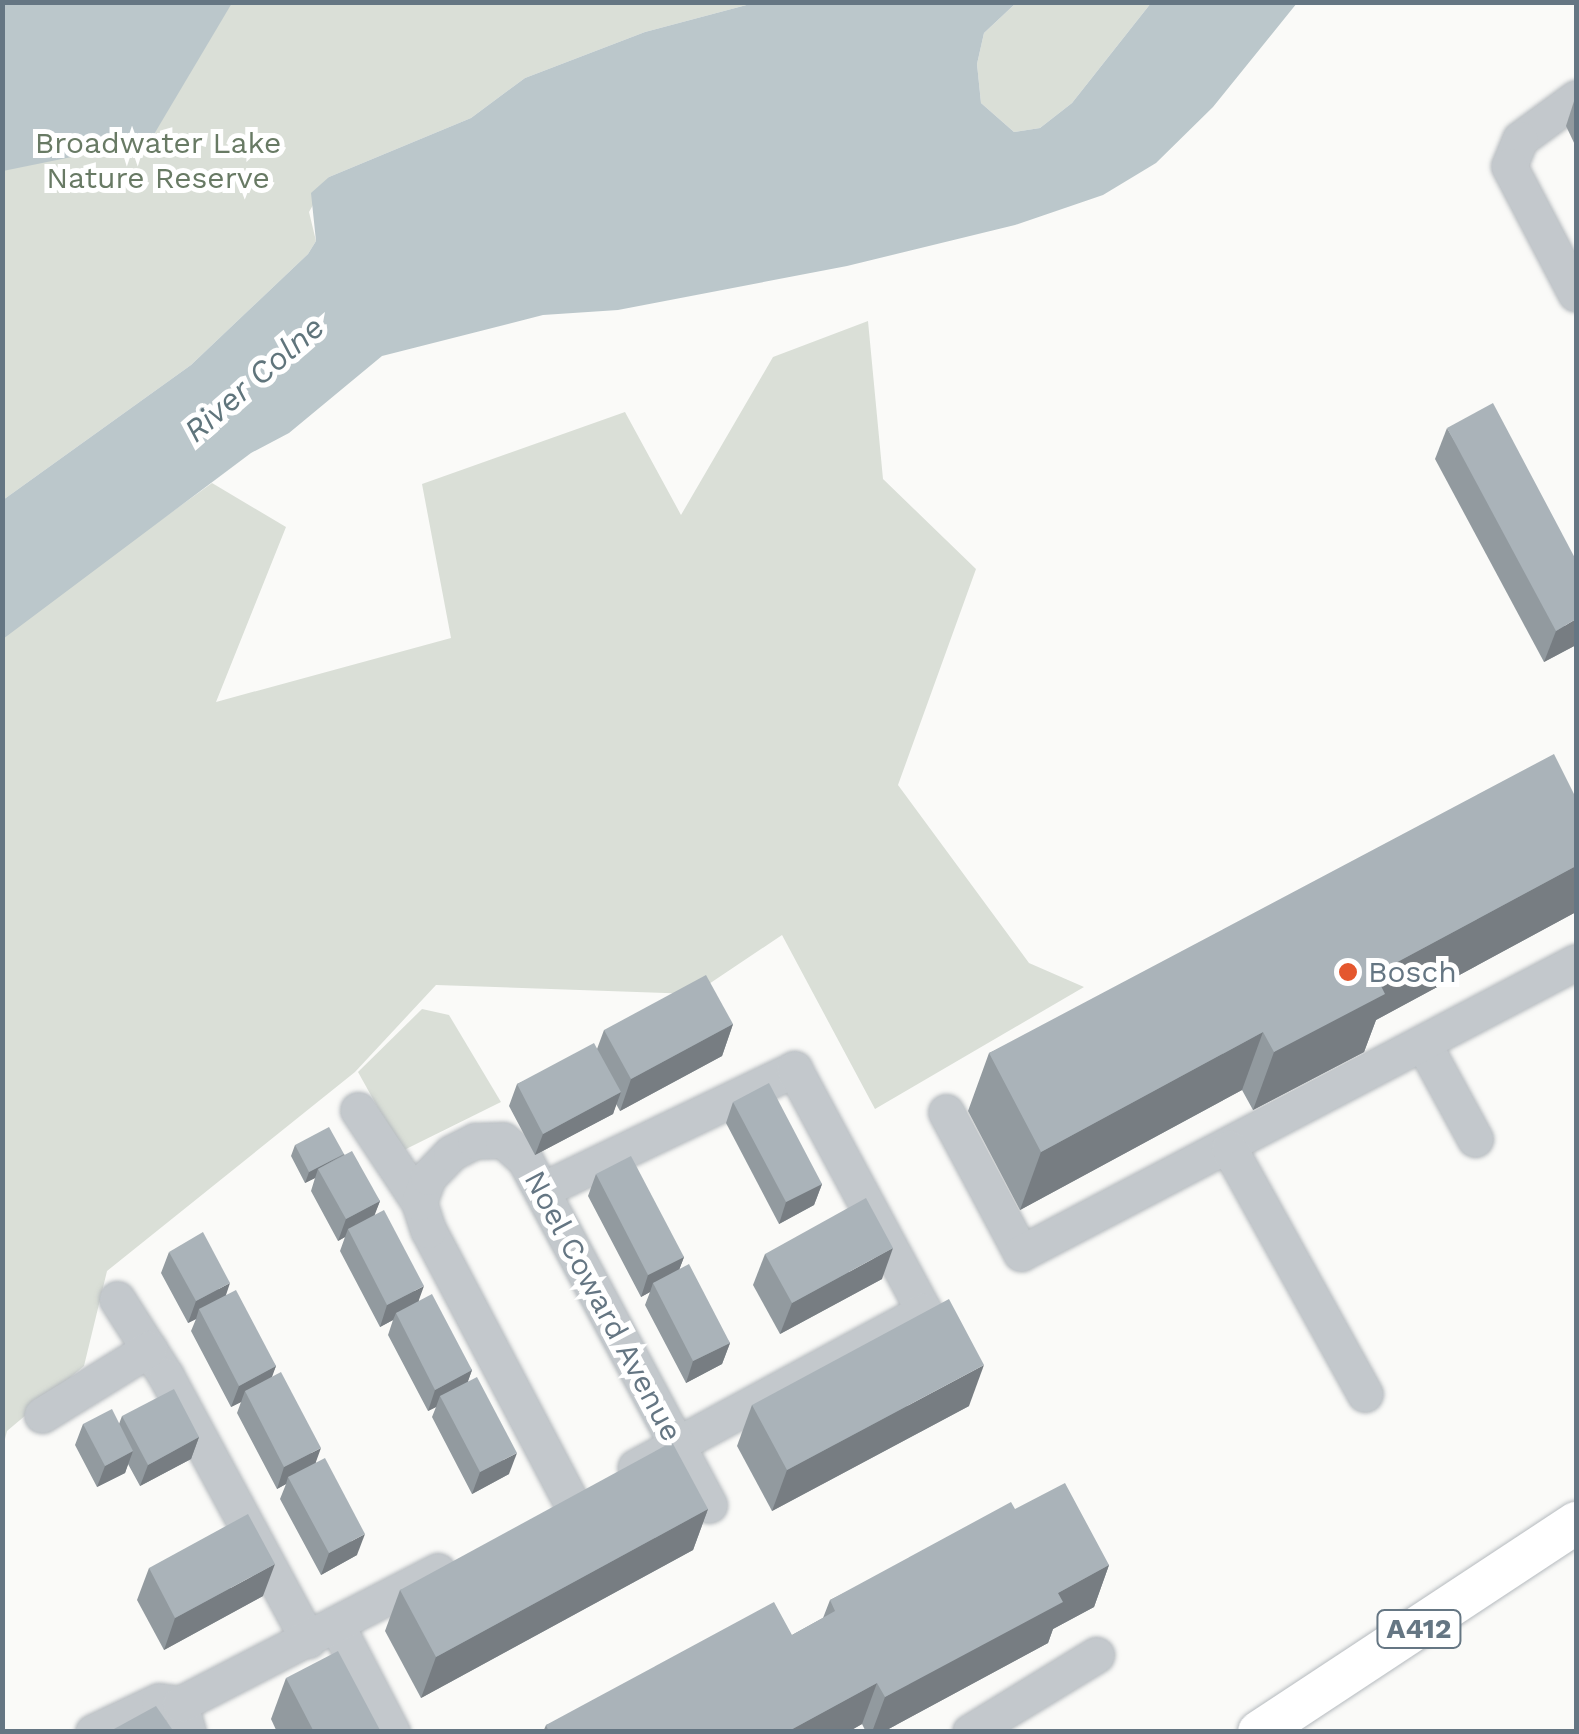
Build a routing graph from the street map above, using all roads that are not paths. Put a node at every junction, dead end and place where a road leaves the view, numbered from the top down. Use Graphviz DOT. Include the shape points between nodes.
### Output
graph roads {
  1 [pos="1576,98"];
  2 [pos="1576,294"];
  3 [pos="1576,962"];
  4 [pos="1424,1045"];
  5 [pos="358,1110"];
  6 [pos="946,1112"];
  7 [pos="1475,1139"];
  8 [pos="1229,1148"];
  9 [pos="542,1190"];
  10 [pos="419,1202"];
  11 [pos="117,1298"];
  12 [pos="149,1349"];
  13 [pos="1365,1394"];
  14 [pos="42,1416"];
  15 [pos="678,1444"];
  16 [pos="571,1502"];
  17 [pos="709,1505"];
  18 [pos="538,1519"];
  19 [pos="1576,1524"];
  20 [pos="470,1554"];
  21 [pos="322,1632"];
  22 [pos="1096,1655"];
  23 [pos="184,1718"];
  24 [pos="93,1732"];
  25 [pos="392,1732"];
  26 [pos="970,1732"];
  27 [pos="1259,1732"];
  1 -- 2 [label="street" via="1520,139 1510,166"];
  3 -- 4 [label="street"];
  4 -- 7 [label="street"];
  4 -- 8 [label="street"];
  5 -- 10 [label="street"];
  6 -- 8 [label="street" via="1021,1254"];
  8 -- 13 [label="street"];
  9 -- 10 [label="street, Noel Coward Avenue" via="526,1160 503,1140 475,1141 451,1153 428,1178"];
  9 -- 15 [label="street, Noel Coward Avenue"];
  9 -- 15 [label="street" via="794,1069 924,1311"];
  10 -- 16 [label="street"];
  11 -- 12 [label="street"];
  12 -- 14 [label="street"];
  12 -- 21 [label="street"];
  15 -- 16 [label="street"];
  15 -- 17 [label="street, Noel Coward Avenue"];
  16 -- 18 [label="street"];
  19 -- 27 [label="main road, A412"];
  20 -- 21 [label="street"];
  21 -- 23 [label="street"];
  21 -- 25 [label="street"];
  22 -- 26 [label="street"];
  23 -- 24 [label="street" via="158,1700"];
}
